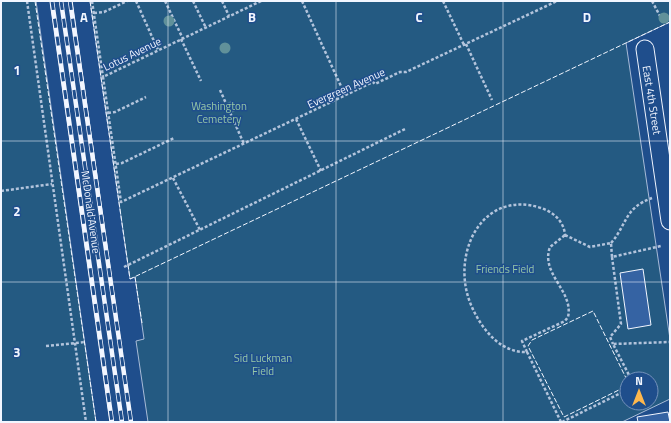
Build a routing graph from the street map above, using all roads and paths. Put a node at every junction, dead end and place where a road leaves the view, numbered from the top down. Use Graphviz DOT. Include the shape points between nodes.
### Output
graph roads {
  1 [pos="27,1"];
  2 [pos="61,1"];
  3 [pos="92,1"];
  4 [pos="127,1"];
  5 [pos="136,1"];
  6 [pos="165,1"];
  7 [pos="193,1"];
  8 [pos="222,1"];
  9 [pos="262,1"];
  10 [pos="302,1"];
  11 [pos="443,1"];
  12 [pos="557,1"];
  13 [pos="652,1"];
  14 [pos="94,13"];
  15 [pos="229,16"];
  16 [pos="660,16"];
  17 [pos="206,28"];
  18 [pos="182,39"];
  19 [pos="465,45"];
  20 [pos="645,49"];
  21 [pos="158,50"];
  22 [pos="103,77"];
  23 [pos="201,81"];
  24 [pos="220,90"];
  25 [pos="345,96"];
  26 [pos="146,97"];
  27 [pos="492,100"];
  28 [pos="108,113"];
  29 [pos="296,119"];
  30 [pos="405,129"];
  31 [pos="174,138"];
  32 [pos="244,144"];
  33 [pos="116,164"];
  34 [pos="321,171"];
  35 [pos="667,176"];
  36 [pos="173,178"];
  37 [pos="52,184"];
  38 [pos="1,191"];
  39 [pos="656,197"];
  40 [pos="122,202"];
  41 [pos="670,221"];
  42 [pos="200,230"];
  43 [pos="565,235"];
  44 [pos="611,243"];
  45 [pos="661,246"];
  46 [pos="612,257"];
  47 [pos="124,266"];
  48 [pos="85,342"];
  49 [pos="670,342"];
  50 [pos="75,343"];
  51 [pos="613,344"];
  52 [pos="46,346"];
  53 [pos="527,352"];
  54 [pos="627,371"];
  55 [pos="619,394"];
  56 [pos="86,422"];
  57 [pos="121,422"];
  58 [pos="562,422"];
  1 -- 37 [label="path"];
  2 -- 57 [label="main road, McDonald Avenue"];
  3 -- 14 [label="path"];
  4 -- 14 [label="path" via="104,12"];
  5 -- 21 [label="path"];
  6 -- 18 [label="path"];
  7 -- 17 [label="path"];
  8 -- 15 [label="path"];
  9 -- 15 [label="path, Lotus Avenue"];
  10 -- 25 [label="path"];
  11 -- 19 [label="path"];
  12 -- 19 [label="path, Evergreen Avenue"];
  13 -- 16 [label="path"];
  14 -- 22 [label="path"];
  15 -- 17 [label="path, Lotus Avenue"];
  17 -- 18 [label="path, Lotus Avenue"];
  18 -- 21 [label="path, Lotus Avenue"];
  18 -- 23 [label="path"];
  19 -- 25 [label="path, Evergreen Avenue"];
  19 -- 27 [label="path"];
  20 -- 35 [label="street, East 4th Street"];
  21 -- 22 [label="path, Lotus Avenue"];
  22 -- 28 [label="path, Lotus Avenue"];
  24 -- 32 [label="path"];
  25 -- 29 [label="path, Evergreen Avenue"];
  26 -- 28 [label="path"];
  28 -- 33 [label="path, Lotus Avenue"];
  29 -- 32 [label="path, Evergreen Avenue"];
  29 -- 34 [label="path"];
  30 -- 34 [label="path"];
  31 -- 33 [label="path"];
  32 -- 36 [label="path, Evergreen Avenue"];
  33 -- 40 [label="path, Lotus Avenue"];
  34 -- 42 [label="path"];
  35 -- 41 [label="street, East 4th Street"];
  36 -- 40 [label="path, Evergreen Avenue"];
  36 -- 42 [label="path"];
  37 -- 38 [label="path"];
  37 -- 50 [label="path"];
  39 -- 44 [label="path" via="634,208"];
  42 -- 47 [label="path"];
  43 -- 44 [label="path" via="590,247"];
  43 -- 53 [label="path" via="550,247 548,258 550,269 568,305 568,317 565,321 522,341"];
  43 -- 53 [label="path" via="564,228 557,218 544,209 527,204 507,206 490,213 479,224 469,246 465,280 475,314 486,331 500,344 515,351"];
  44 -- 46 [label="path"];
  45 -- 46 [label="path"];
  46 -- 51 [label="path" via="621,324 610,337"];
  48 -- 50 [label="path"];
  49 -- 51 [label="path"];
  50 -- 52 [label="path"];
  50 -- 56 [label="path"];
  51 -- 54 [label="path"];
  53 -- 58 [label="path"];
  55 -- 58 [label="path"];
}
